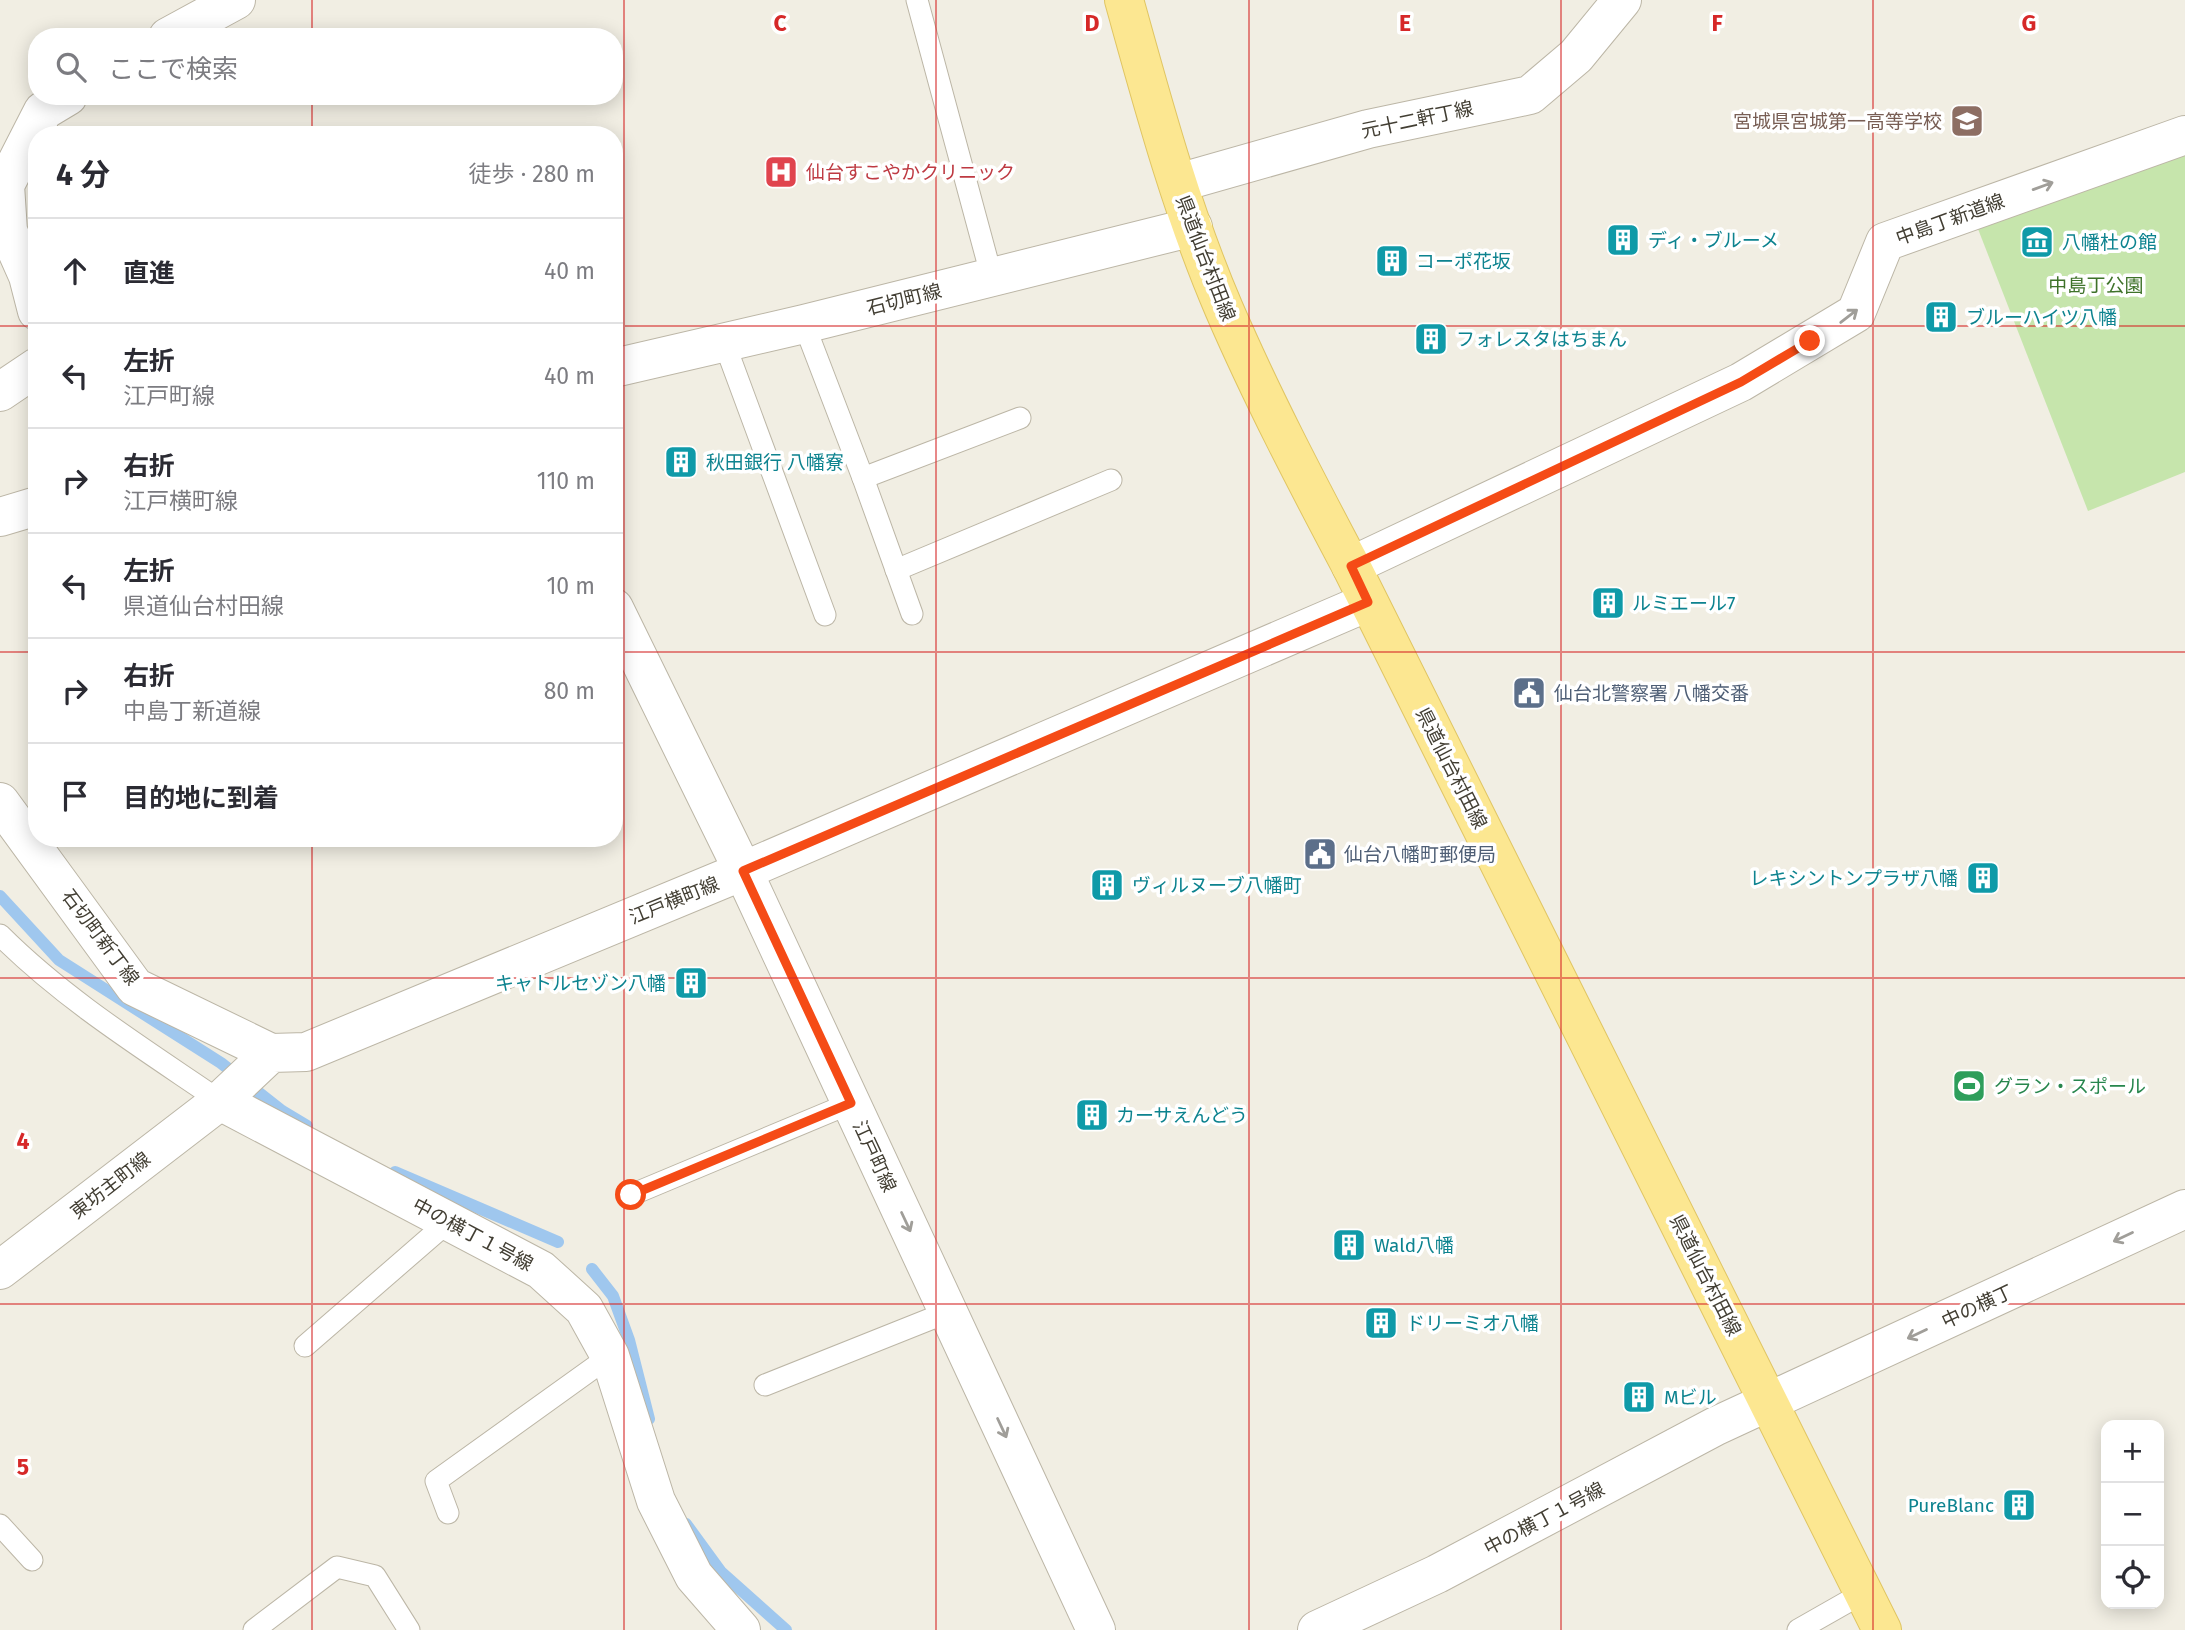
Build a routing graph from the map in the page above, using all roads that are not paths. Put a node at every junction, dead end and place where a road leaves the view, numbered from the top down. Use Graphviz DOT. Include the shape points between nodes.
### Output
graph roads {
  1 [pos="236,0"];
  2 [pos="917,0"];
  3 [pos="1124,0"];
  4 [pos="1622,0"];
  5 [pos="185,28"];
  6 [pos="53,105"];
  7 [pos="35,126"];
  8 [pos="2185,135"];
  9 [pos="28,140"];
  10 [pos="1178,183"];
  11 [pos="1193,228"];
  12 [pos="28,276"];
  13 [pos="992,278"];
  14 [pos="804,324"];
  15 [pos="724,342"];
  16 [pos="623,366"];
  17 [pos="28,374"];
  18 [pos="0,393"];
  19 [pos="1020,418"];
  20 [pos="863,478"];
  21 [pos="1111,480"];
  22 [pos="28,509"];
  23 [pos="0,517"];
  24 [pos="1351,566"];
  25 [pos="896,570"];
  26 [pos="1368,602"];
  27 [pos="912,614"];
  28 [pos="825,615"];
  29 [pos="623,626"];
  30 [pos="0,802"];
  31 [pos="28,840"];
  32 [pos="33,847"];
  33 [pos="743,871"];
  34 [pos="0,936"];
  35 [pos="244,1079"];
  36 [pos="851,1103"];
  37 [pos="631,1195"];
  38 [pos="2185,1209"];
  39 [pos="449,1221"];
  40 [pos="0,1270"];
  41 [pos="948,1312"];
  42 [pos="305,1346"];
  43 [pos="610,1356"];
  44 [pos="765,1385"];
  45 [pos="1768,1401"];
  46 [pos="448,1513"];
  47 [pos="0,1525"];
  48 [pos="32,1560"];
  49 [pos="1863,1593"];
  50 [pos="254,1630"];
  51 [pos="409,1630"];
  52 [pos="741,1630"];
  53 [pos="1096,1630"];
  54 [pos="1317,1630"];
  55 [pos="1798,1630"];
  56 [pos="1882,1630"];
  1 -- 5 [label="street"];
  2 -- 13 [label="lane"];
  3 -- 10 [label="main road, 県道仙台村田線"];
  4 -- 10 [label="street, 元十二軒丁線" via="1576,56 1530,95 1368,128"];
  6 -- 7 [label="street" via="43,111"];
  24 -- 8 [label="street, 中島丁新道線, one-way" via="1741,382 1856,313 1885,242"];
  9 -- 12 [label="street" via="5,185 8,231"];
  10 -- 11 [label="main road, 県道仙台村田線"];
  11 -- 13 [label="street, 石切町線"];
  11 -- 24 [label="main road, 県道仙台村田線" via="1271,414"];
  13 -- 14 [label="street, 石切町線"];
  14 -- 15 [label="street, 石切町線"];
  14 -- 20 [label="lane"];
  15 -- 16 [label="street, 石切町線"];
  15 -- 28 [label="lane"];
  17 -- 18 [label="street"];
  19 -- 20 [label="lane"];
  20 -- 25 [label="lane"];
  21 -- 25 [label="lane"];
  22 -- 23 [label="street"];
  24 -- 26 [label="main road, 県道仙台村田線"];
  25 -- 27 [label="lane"];
  26 -- 33 [label="street, 江戸横町線"];
  26 -- 45 [label="main road, 県道仙台村田線"];
  29 -- 33 [label="street, 江戸町線"];
  30 -- 31 [label="street, 石切町新丁線"];
  32 -- 35 [label="street, 石切町新丁線" via="135,987"];
  33 -- 35 [label="street, 江戸横町線"];
  33 -- 36 [label="street, 江戸町線"];
  34 -- 35 [label="lane" via="88,1011"];
  35 -- 39 [label="street, 中の横丁１号線"];
  35 -- 40 [label="street, 東坊主町線"];
  36 -- 37 [label="lane"];
  36 -- 41 [label="street, 江戸町線, one-way"];
  38 -- 45 [label="street, 中の横丁, one-way"];
  39 -- 42 [label="lane"];
  39 -- 43 [label="street, 中の横丁１号線" via="541,1270 584,1309"];
  41 -- 44 [label="lane"];
  41 -- 53 [label="street, 江戸町線, one-way"];
  43 -- 46 [label="lane" via="436,1481"];
  43 -- 52 [label="street, 中の横丁１号線" via="656,1502 694,1576"];
  45 -- 49 [label="main road, 県道仙台村田線"];
  45 -- 54 [label="street, 中の横丁１号線" via="1437,1574"];
  47 -- 48 [label="lane"];
  49 -- 55 [label="lane"];
  49 -- 56 [label="main road, 県道仙台村田線"];
  50 -- 51 [label="lane" via="337,1567 375,1576"];
}
